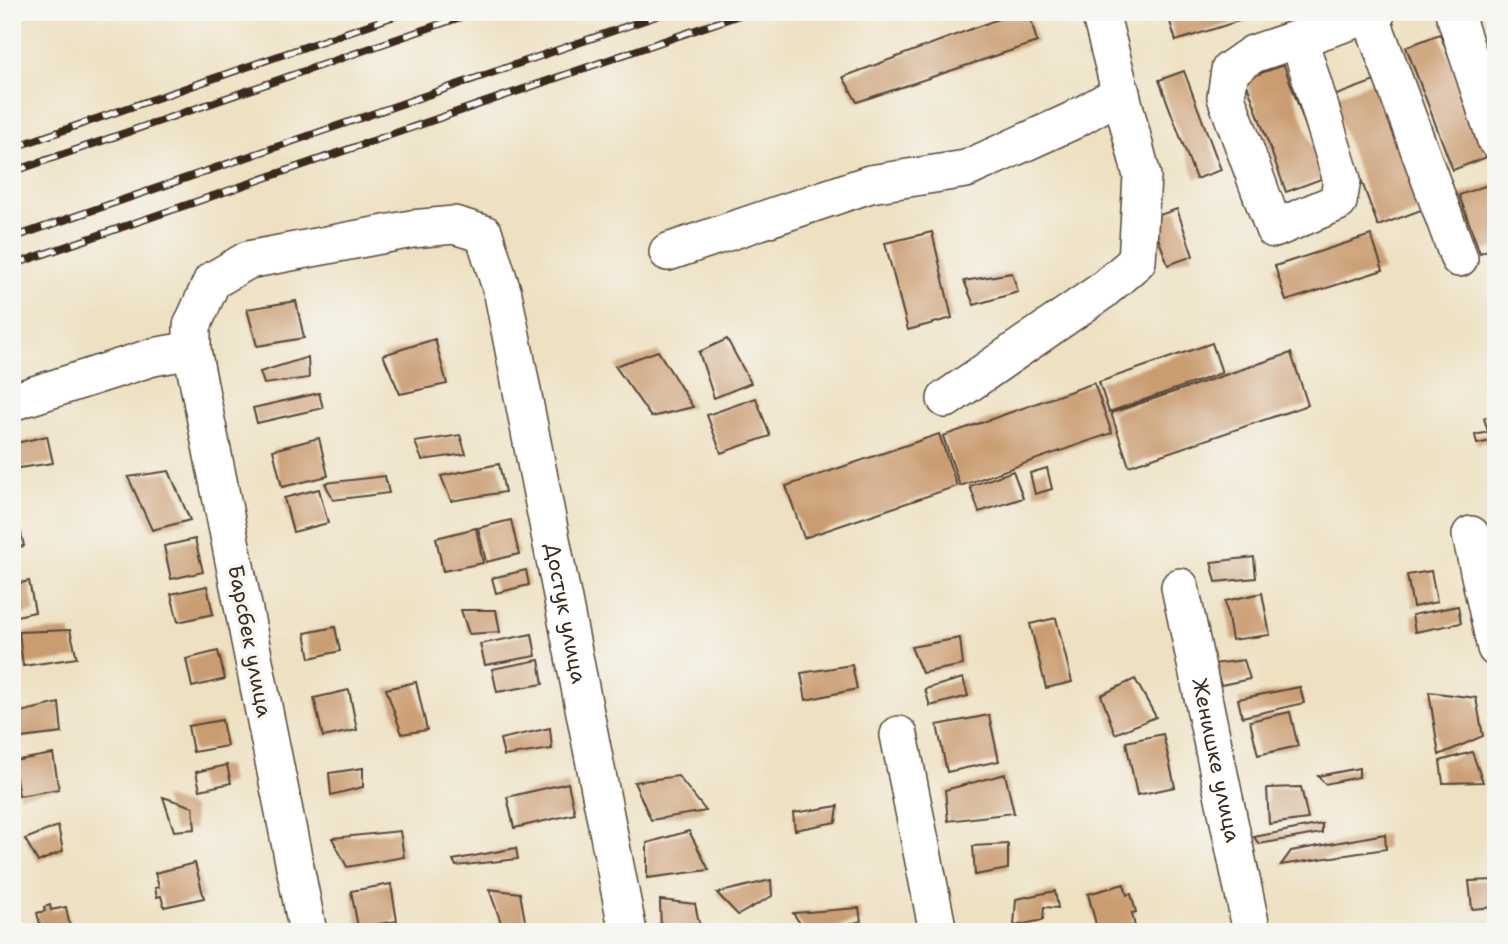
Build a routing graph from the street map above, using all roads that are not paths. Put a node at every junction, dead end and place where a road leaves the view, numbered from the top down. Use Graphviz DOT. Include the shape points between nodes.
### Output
graph roads {
  1 [pos="1100,12"];
  2 [pos="1454,12"];
  3 [pos="1373,13"];
  4 [pos="1299,39"];
  5 [pos="1121,93"];
  6 [pos="1496,140"];
  7 [pos="668,252"];
  8 [pos="1458,258"];
  9 [pos="192,350"];
  10 [pos="946,399"];
  11 [pos="12,402"];
  12 [pos="1471,535"];
  13 [pos="1180,587"];
  14 [pos="1496,648"];
  15 [pos="899,735"];
  16 [pos="308,932"];
  17 [pos="628,932"];
  18 [pos="938,932"];
  19 [pos="1252,932"];
  1 -- 5 [label="street"];
  2 -- 6 [label="street"];
  3 -- 4 [label="street"];
  3 -- 8 [label="street"];
  4 -- 4 [label="street" via="1342,180 1338,202 1274,229 1226,97 1230,70 1253,54"];
  5 -- 7 [label="street" via="1072,121 966,169 870,184"];
  5 -- 10 [label="street" via="1142,176 1137,261"];
  9 -- 11 [label="street" via="153,357"];
  9 -- 16 [label="street, Барсбек улица"];
  9 -- 17 [label="street, Достук улица" via="192,326 212,281 248,260 412,229 454,225 484,234 503,294"];
  12 -- 14 [label="street"];
  13 -- 19 [label="street, Женишке улица"];
  15 -- 18 [label="street"];
}
